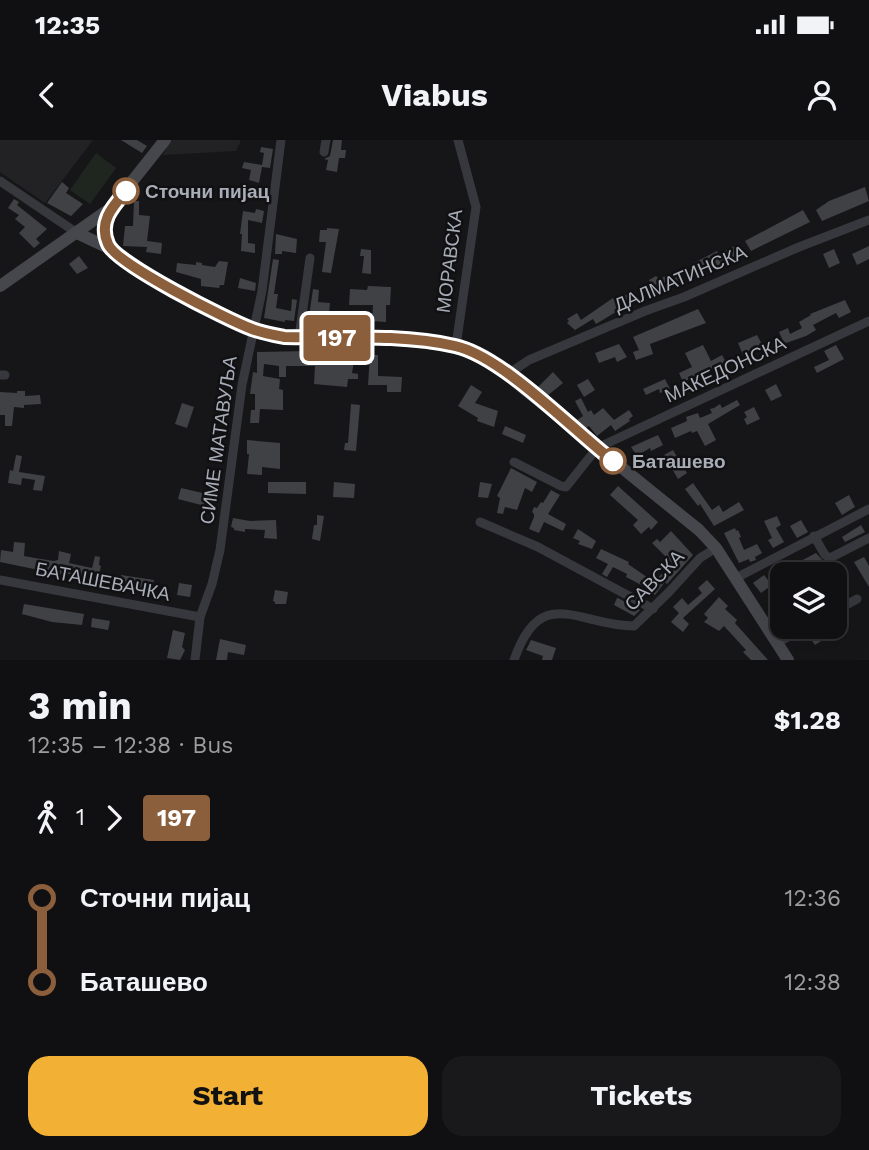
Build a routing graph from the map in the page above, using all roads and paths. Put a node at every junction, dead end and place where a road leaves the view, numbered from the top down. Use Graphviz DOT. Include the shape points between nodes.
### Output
graph roads {
  1 [pos="164,140"];
  2 [pos="281,140"];
  3 [pos="326,140"];
  4 [pos="458,140"];
  5 [pos="324,152"];
  6 [pos="0,181"];
  7 [pos="111,208"];
  8 [pos="869,220"];
  9 [pos="77,233"];
  10 [pos="111,249"];
  11 [pos="310,258"];
  12 [pos="0,286"];
  13 [pos="869,321"];
  14 [pos="253,330"];
  15 [pos="299,337"];
  16 [pos="456,346"];
  17 [pos="508,374"];
  18 [pos="597,448"];
  19 [pos="514,463"];
  20 [pos="869,509"];
  21 [pos="480,522"];
  22 [pos="814,536"];
  23 [pos="869,538"];
  24 [pos="716,548"];
  25 [pos="736,579"];
  26 [pos="0,580"];
  27 [pos="857,599"];
  28 [pos="847,604"];
  29 [pos="653,609"];
  30 [pos="200,617"];
  31 [pos="784,639"];
  32 [pos="777,643"];
  33 [pos="195,660"];
  34 [pos="514,660"];
  35 [pos="788,660"];
  1 -- 7 [label="street"];
  2 -- 14 [label="street, СИМЕ МАТАВУЉА"];
  3 -- 5 [label="street"];
  4 -- 16 [label="street, МОРАВСКА" via="476,207"];
  6 -- 9 [label="street"];
  7 -- 9 [label="street"];
  7 -- 10 [label="street" via="105,229"];
  8 -- 17 [label="street, ДАЛМАТИНСКА" via="529,360"];
  9 -- 10 [label="street"];
  9 -- 12 [label="street"];
  10 -- 14 [label="street" via="165,285"];
  11 -- 15 [label="street"];
  13 -- 18 [label="street, МАКЕДОНСКА"];
  14 -- 15 [label="street"];
  14 -- 30 [label="street, СИМЕ МАТАВУЉА" via="220,551"];
  15 -- 16 [label="street"];
  16 -- 17 [label="street"];
  17 -- 18 [label="street"];
  18 -- 19 [label="street" via="566,486"];
  18 -- 24 [label="street"];
  20 -- 22 [label="street"];
  21 -- 29 [label="street" via="538,547"];
  22 -- 23 [label="street" via="830,558"];
  22 -- 25 [label="street"];
  24 -- 25 [label="street"];
  24 -- 29 [label="street, САВСКА" via="700,558"];
  25 -- 32 [label="street"];
  26 -- 30 [label="street, БАТАШЕВАЧКА"];
  27 -- 28 [label="street"];
  29 -- 34 [label="street, САВСКА" via="634,626 552,614 531,627"];
  30 -- 33 [label="street, СИМЕ МАТАВУЉА"];
  31 -- 32 [label="street"];
  32 -- 35 [label="street"];
}
